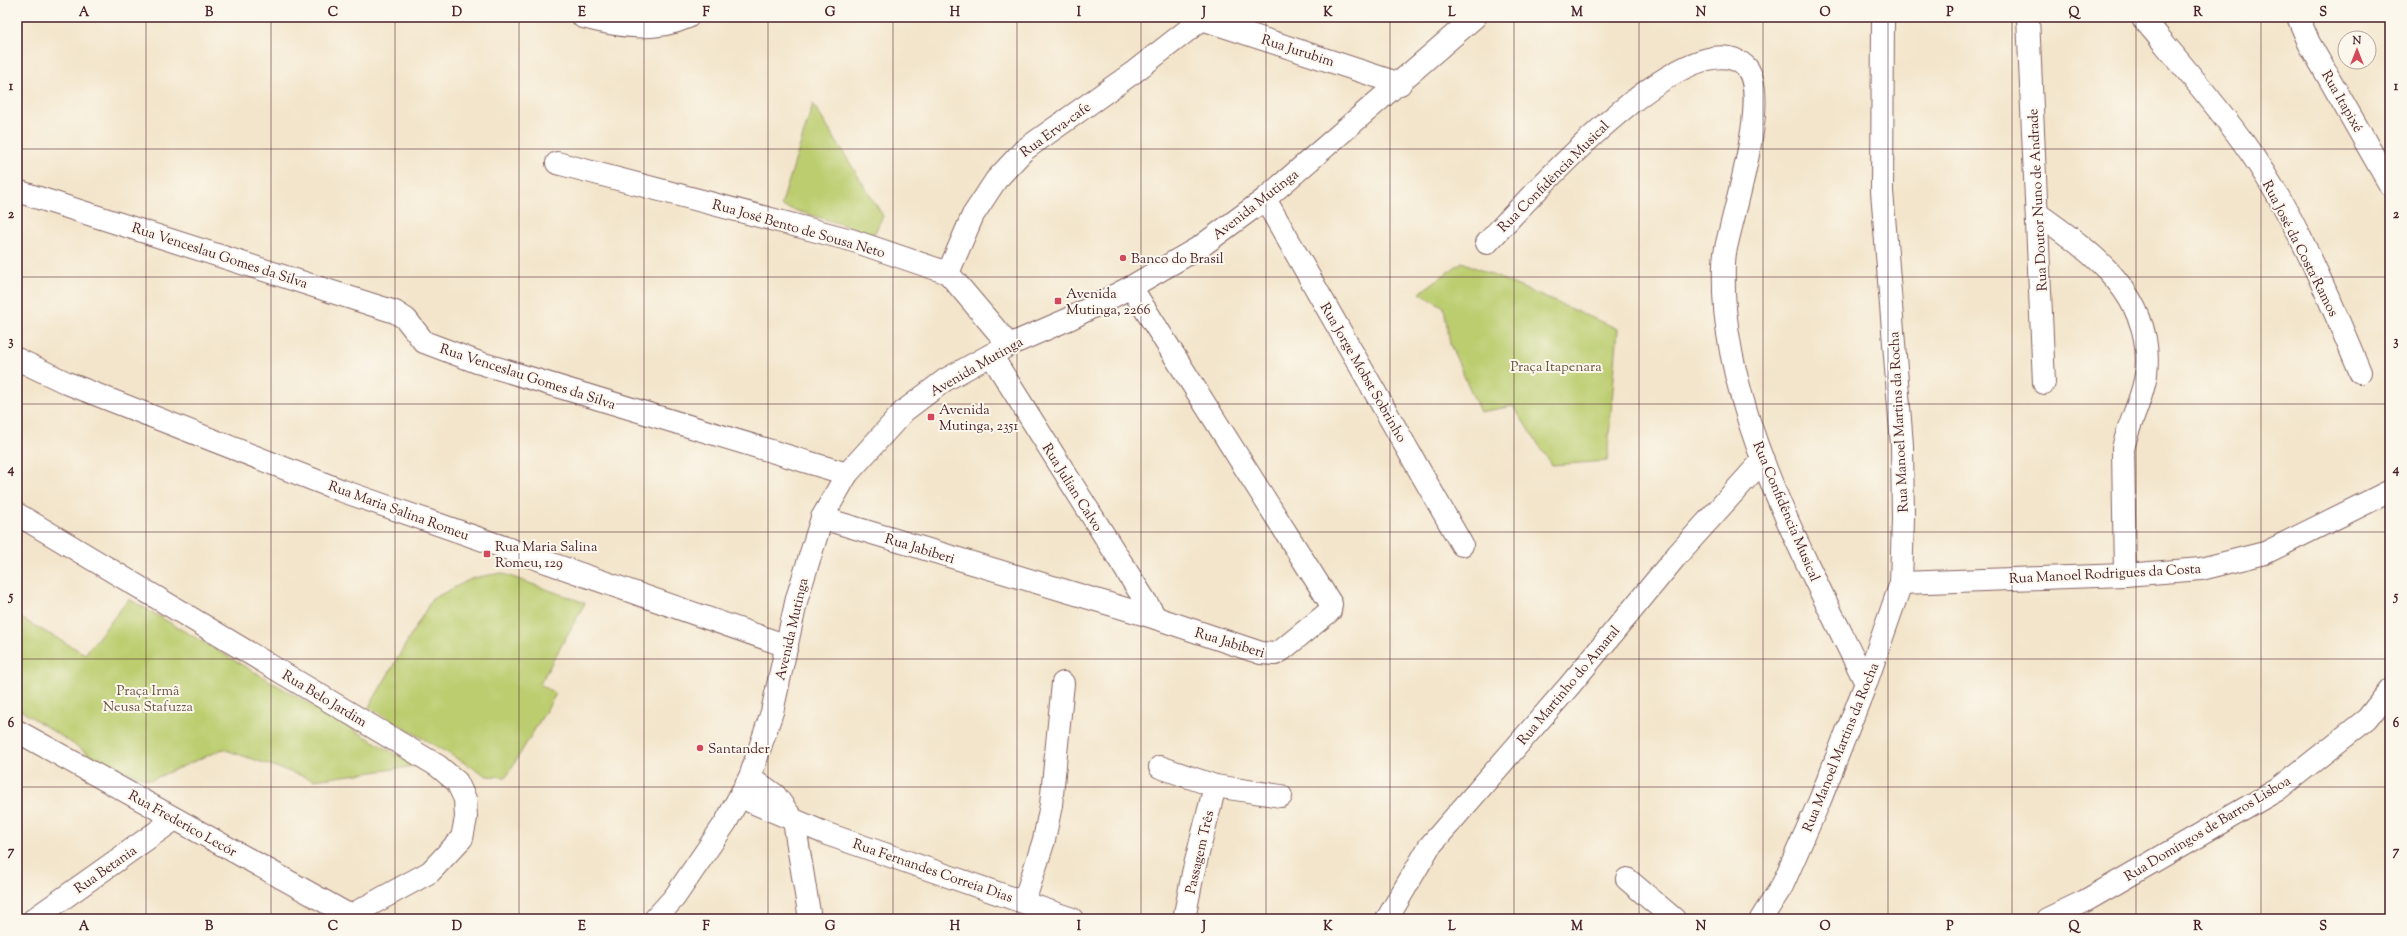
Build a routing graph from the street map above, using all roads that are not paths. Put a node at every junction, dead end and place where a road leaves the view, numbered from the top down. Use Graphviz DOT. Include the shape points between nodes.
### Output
graph roads {
  1 [pos="583,17"];
  2 [pos="688,17"];
  3 [pos="1475,17"];
  4 [pos="1883,17"];
  5 [pos="2028,17"];
  6 [pos="2142,17"];
  7 [pos="2298,17"];
  8 [pos="1199,18"];
  9 [pos="1400,84"];
  10 [pos="557,163"];
  11 [pos="2390,185"];
  12 [pos="17,191"];
  13 [pos="1265,199"];
  14 [pos="2038,214"];
  15 [pos="1487,243"];
  16 [pos="948,273"];
  17 [pos="1131,287"];
  18 [pos="1000,350"];
  19 [pos="17,359"];
  20 [pos="2360,372"];
  21 [pos="2044,384"];
  22 [pos="1763,460"];
  23 [pos="847,474"];
  24 [pos="2390,491"];
  25 [pos="17,514"];
  26 [pos="822,518"];
  27 [pos="1462,545"];
  28 [pos="2125,575"];
  29 [pos="1900,583"];
  30 [pos="1156,618"];
  31 [pos="787,646"];
  32 [pos="1063,683"];
  33 [pos="1866,683"];
  34 [pos="2390,690"];
  35 [pos="17,731"];
  36 [pos="50,750"];
  37 [pos="17,751"];
  38 [pos="1160,767"];
  39 [pos="750,777"];
  40 [pos="1215,786"];
  41 [pos="1281,796"];
  42 [pos="740,798"];
  43 [pos="175,819"];
  44 [pos="794,821"];
  45 [pos="1627,879"];
  46 [pos="1024,902"];
  47 [pos="346,917"];
  48 [pos="34,919"];
  49 [pos="655,919"];
  50 [pos="810,919"];
  51 [pos="1072,919"];
  52 [pos="1184,919"];
  53 [pos="1387,919"];
  54 [pos="1674,919"];
  55 [pos="1761,919"];
  56 [pos="2047,919"];
  1 -- 2 [label="street" via="609,25 644,27 672,24"];
  3 -- 9 [label="street, Avenida Mutinga"];
  4 -- 29 [label="street, Rua Manoel Martins da Rocha" via="1882,191 1902,446 1903,519"];
  5 -- 14 [label="street, Rua Doutor Nuno de Andrade"];
  6 -- 20 [label="street, Rua José da Costa Ramos" via="2244,142 2278,195 2321,281"];
  7 -- 11 [label="street, Rua Itapixé"];
  8 -- 9 [label="street, Rua Jurubim"];
  8 -- 16 [label="street, Rua Erva-cafe" via="1134,72 1024,150 996,180 973,215"];
  9 -- 13 [label="street, Avenida Mutinga"];
  10 -- 16 [label="street, Rua José Bento de Sousa Neto" via="851,240"];
  12 -- 23 [label="street, Rua Venceslau Gomes da Silva" via="395,312 406,319 424,342 477,362"];
  13 -- 17 [label="street, Avenida Mutinga" via="1200,247"];
  13 -- 27 [label="street, Rua Jorge Mobst Sobrinho"];
  14 -- 21 [label="street, Rua Doutor Nuno de Andrade"];
  14 -- 28 [label="street" via="2082,244 2108,269 2126,292 2138,314 2146,338 2146,375 2126,432 2123,449"];
  15 -- 22 [label="street, Rua Confidência Musical" via="1598,128 1663,79 1713,58 1730,58 1745,65 1753,87 1751,143 1724,255 1724,294 1729,340 1742,395"];
  16 -- 18 [label="street"];
  17 -- 18 [label="street, Avenida Mutinga"];
  17 -- 30 [label="street, Rua Jabiberi" via="1331,604 1330,611 1275,654 1260,653"];
  18 -- 23 [label="street, Avenida Mutinga" via="946,380 904,411"];
  18 -- 30 [label="street, Rua Julian Calvo"];
  19 -- 31 [label="street, Rua Maria Salina Romeu" via="67,384 340,490"];
  22 -- 33 [label="street, Rua Confidência Musical" via="1811,571"];
  22 -- 53 [label="street, Rua Martinho do Amaral" via="1678,554 1570,685 1434,842"];
  23 -- 26 [label="street, Avenida Mutinga"];
  24 -- 28 [label="street, Rua Manoel Rodrigues da Costa" via="2265,554 2201,569"];
  25 -- 47 [label="street, Rua Belo Jardim" via="438,766 457,782 465,799 466,818 462,838 430,872"];
  26 -- 30 [label="street, Rua Jabiberi"];
  26 -- 31 [label="street, Avenida Mutinga" via="796,598"];
  28 -- 29 [label="street, Rua Manoel Rodrigues da Costa"];
  29 -- 33 [label="street, Rua Manoel Martins da Rocha"];
  31 -- 39 [label="street, Avenida Mutinga" via="772,712"];
  32 -- 46 [label="street" via="1051,805 1044,840"];
  33 -- 55 [label="street, Rua Manoel Martins da Rocha" via="1820,800 1782,886"];
  34 -- 56 [label="street, Rua Domingos de Barros Lisboa" via="2367,719 2277,790 2085,901"];
  35 -- 36 [label="street, Rua Frederico Lecór"];
  36 -- 37 [label="street"];
  36 -- 43 [label="street, Rua Frederico Lecór"];
  38 -- 40 [label="street"];
  39 -- 42 [label="street, Avenida Mutinga"];
  39 -- 44 [label="street" via="775,795"];
  40 -- 41 [label="street"];
  40 -- 52 [label="street, Passagem Três"];
  42 -- 44 [label="street, Rua Fernandes Correia Dias"];
  42 -- 49 [label="street, Avenida Mutinga" via="682,885"];
  43 -- 47 [label="street, Rua Frederico Lecór"];
  43 -- 48 [label="street, Rua Betania"];
  44 -- 46 [label="street, Rua Fernandes Correia Dias"];
  44 -- 50 [label="street"];
  45 -- 54 [label="street"];
  46 -- 51 [label="street, Rua Fernandes Correia Dias"];
}
